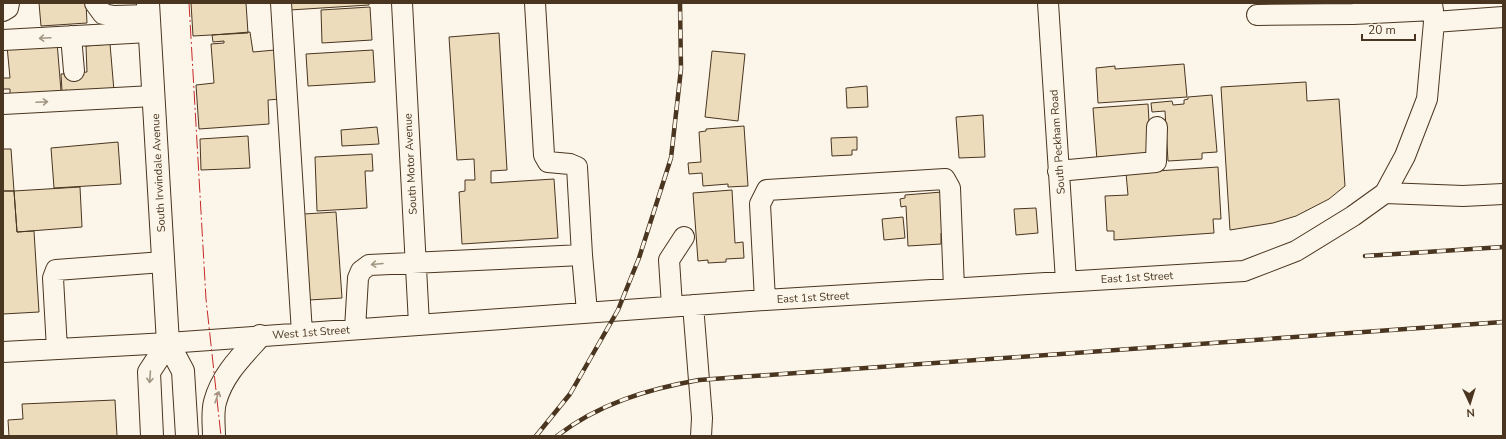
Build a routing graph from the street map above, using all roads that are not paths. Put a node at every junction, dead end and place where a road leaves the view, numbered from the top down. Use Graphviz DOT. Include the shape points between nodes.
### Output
graph roads {
  1 [pos="9,3"];
  2 [pos="95,3"];
  3 [pos="281,3"];
  4 [pos="402,3"];
  5 [pos="536,3"];
  6 [pos="1048,3"];
  7 [pos="3,11"];
  8 [pos="1433,12"];
  9 [pos="1494,13"];
  10 [pos="1257,14"];
  11 [pos="149,17"];
  12 [pos="71,36"];
  13 [pos="3,40"];
  14 [pos="74,72"];
  15 [pos="153,96"];
  16 [pos="3,104"];
  17 [pos="1157,127"];
  18 [pos="1058,171"];
  19 [pos="1385,193"];
  20 [pos="1503,194"];
  21 [pos="684,237"];
  22 [pos="582,255"];
  23 [pos="163,262"];
  24 [pos="416,262"];
  25 [pos="1066,281"];
  26 [pos="954,288"];
  27 [pos="766,300"];
  28 [pos="693,305"];
  29 [pos="672,306"];
  30 [pos="618,310"];
  31 [pos="587,312"];
  32 [pos="419,324"];
  33 [pos="355,329"];
  34 [pos="302,333"];
  35 [pos="260,336"];
  36 [pos="168,343"];
  37 [pos="57,349"];
  38 [pos="3,352"];
  39 [pos="152,436"];
  40 [pos="187,436"];
  41 [pos="214,436"];
  42 [pos="701,436"];
  1 -- 7 [label="street" via="8,8"];
  2 -- 11 [label="street" via="103,14"];
  3 -- 34 [label="street"];
  4 -- 24 [label="street, South Motor Avenue"];
  5 -- 22 [label="street" via="544,155 548,162 577,167"];
  6 -- 18 [label="street, South Peckham Road"];
  8 -- 9 [label="street"];
  8 -- 10 [label="street"];
  8 -- 19 [label="street, East 1st Street" via="1426,99 1405,156"];
  11 -- 12 [label="street"];
  11 -- 15 [label="main road, South Irwindale Avenue"];
  12 -- 13 [label="street, one-way"];
  12 -- 14 [label="street"];
  16 -- 15 [label="street, one-way"];
  15 -- 23 [label="main road, South Irwindale Avenue"];
  17 -- 18 [label="street" via="1156,162"];
  18 -- 25 [label="street, South Peckham Road"];
  19 -- 20 [label="street" via="1463,196"];
  19 -- 25 [label="street, East 1st Street" via="1296,251 1244,270"];
  21 -- 29 [label="street" via="670,260"];
  22 -- 24 [label="street"];
  22 -- 31 [label="street"];
  23 -- 36 [label="main road, South Irwindale Avenue"];
  23 -- 37 [label="street" via="56,270 53,278"];
  24 -- 32 [label="street, South Motor Avenue"];
  24 -- 33 [label="street, one-way" via="369,265 361,271 356,296"];
  25 -- 26 [label="street, East 1st Street"];
  26 -- 27 [label="street, East 1st Street"];
  26 -- 27 [label="street" via="950,188 945,179 767,190 760,204"];
  27 -- 28 [label="street, East 1st Street"];
  28 -- 29 [label="street, East 1st Street"];
  28 -- 42 [label="street" via="702,418"];
  29 -- 30 [label="street, East 1st Street"];
  30 -- 31 [label="street, West 1st Street"];
  31 -- 32 [label="street, West 1st Street"];
  32 -- 33 [label="street, West 1st Street"];
  33 -- 34 [label="street, West 1st Street"];
  34 -- 35 [label="street, West 1st Street"];
  35 -- 36 [label="street, West 1st Street"];
  41 -- 35 [label="main road, one-way" via="215,403 222,384"];
  36 -- 37 [label="street, West 1st Street"];
  36 -- 39 [label="main road, one-way" via="149,372"];
  36 -- 40 [label="main road" via="183,370"];
  37 -- 38 [label="street, West 1st Street"];
}
